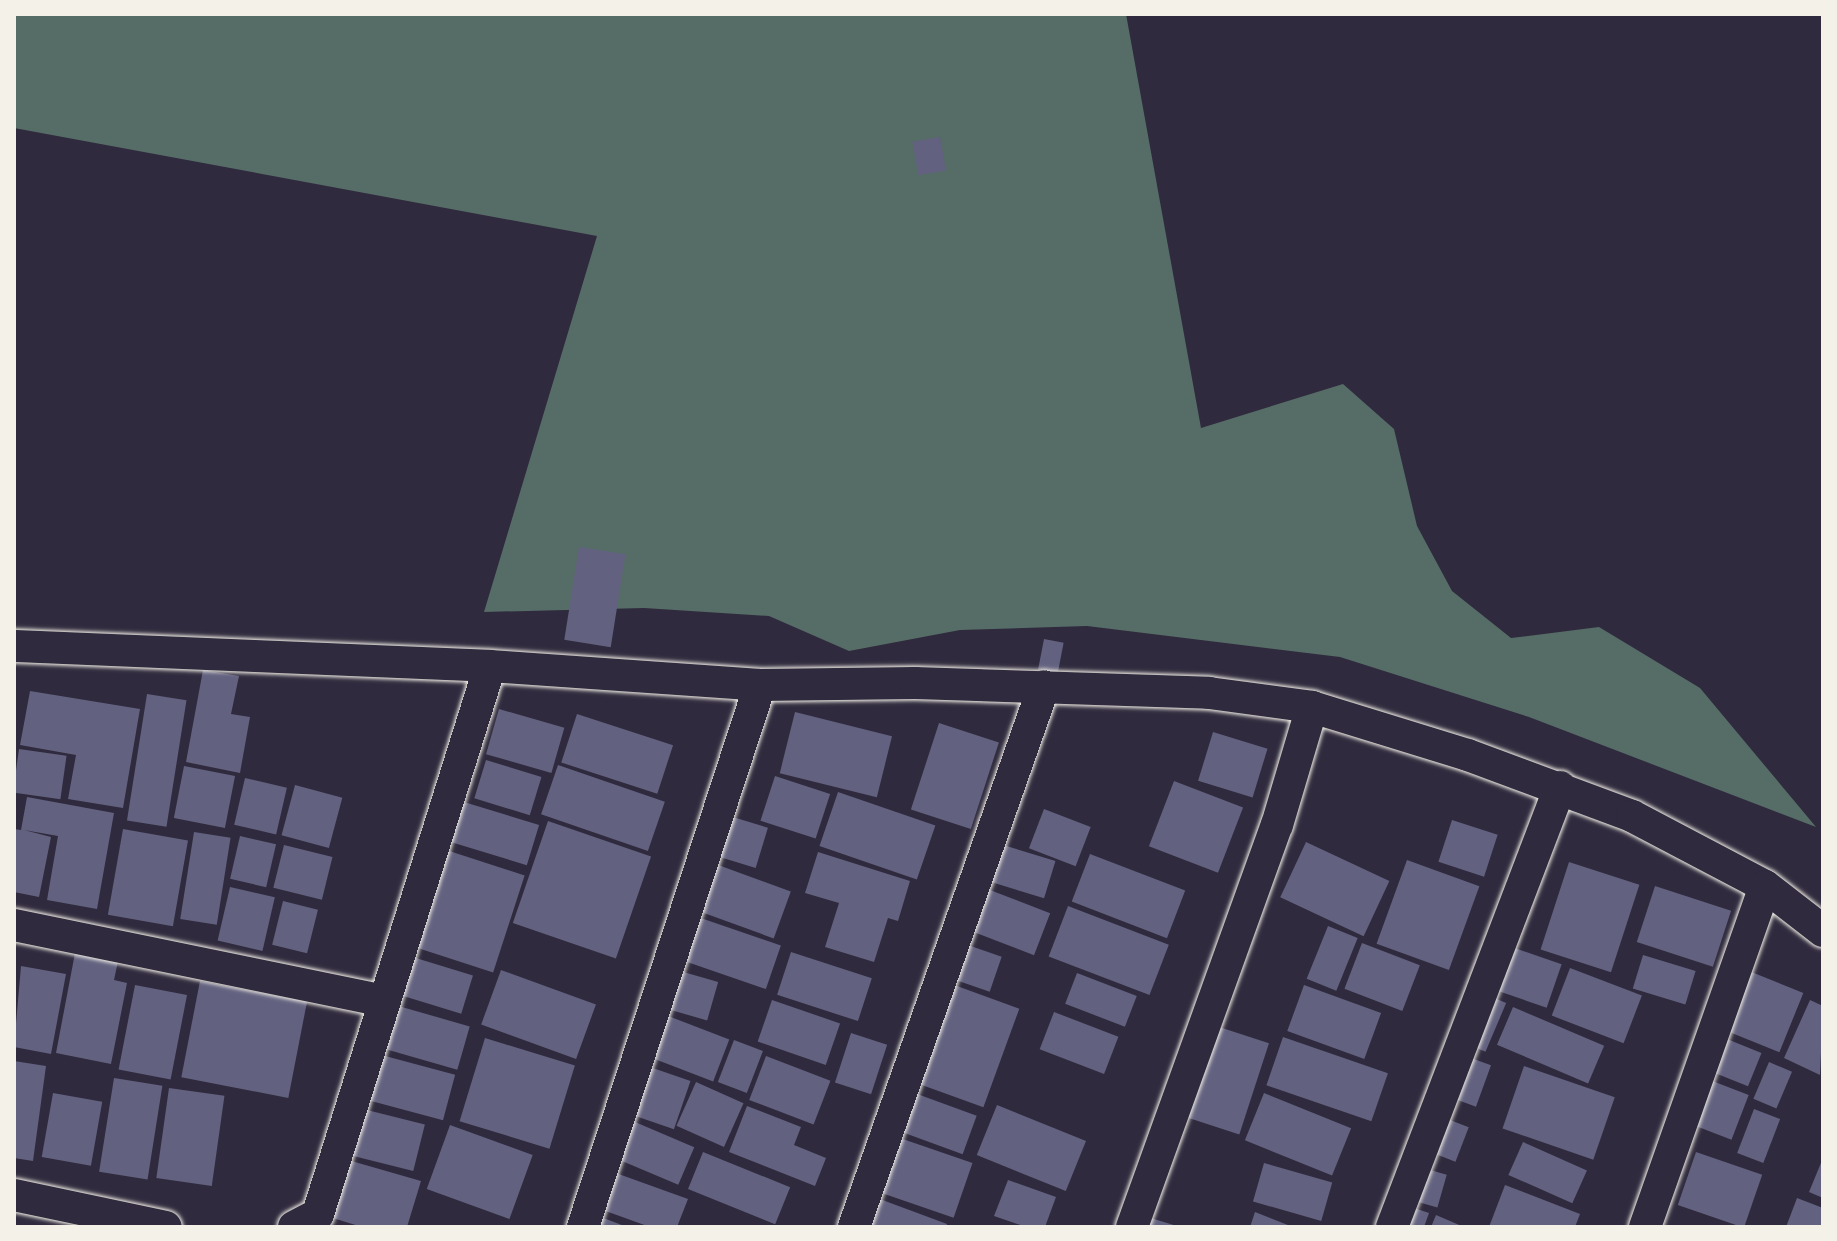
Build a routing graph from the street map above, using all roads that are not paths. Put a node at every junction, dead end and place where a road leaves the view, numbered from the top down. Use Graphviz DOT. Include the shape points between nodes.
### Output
graph roads {
  1 [pos="14,646"];
  2 [pos="490,666"];
  3 [pos="760,685"];
  4 [pos="1044,686"];
  5 [pos="1312,707"];
  6 [pos="1560,787"];
  7 [pos="1765,886"];
  8 [pos="14,925"];
  9 [pos="1823,931"];
  10 [pos="383,1001"];
  11 [pos="14,1195"];
  12 [pos="314,1223"];
  13 [pos="166,1227"];
  14 [pos="583,1227"];
  15 [pos="854,1227"];
  16 [pos="1132,1227"];
  17 [pos="1392,1227"];
  18 [pos="1645,1227"];
  1 -- 2 [label="street"];
  2 -- 3 [label="street"];
  2 -- 10 [label="street"];
  3 -- 4 [label="street"];
  3 -- 14 [label="street"];
  4 -- 5 [label="street" via="1209,693"];
  4 -- 15 [label="street"];
  5 -- 6 [label="street"];
  5 -- 16 [label="street" via="1277,825"];
  6 -- 7 [label="street" via="1697,846"];
  6 -- 17 [label="street"];
  7 -- 9 [label="street"];
  7 -- 18 [label="street"];
  8 -- 10 [label="street"];
  10 -- 12 [label="street"];
  11 -- 13 [label="street"];
}
